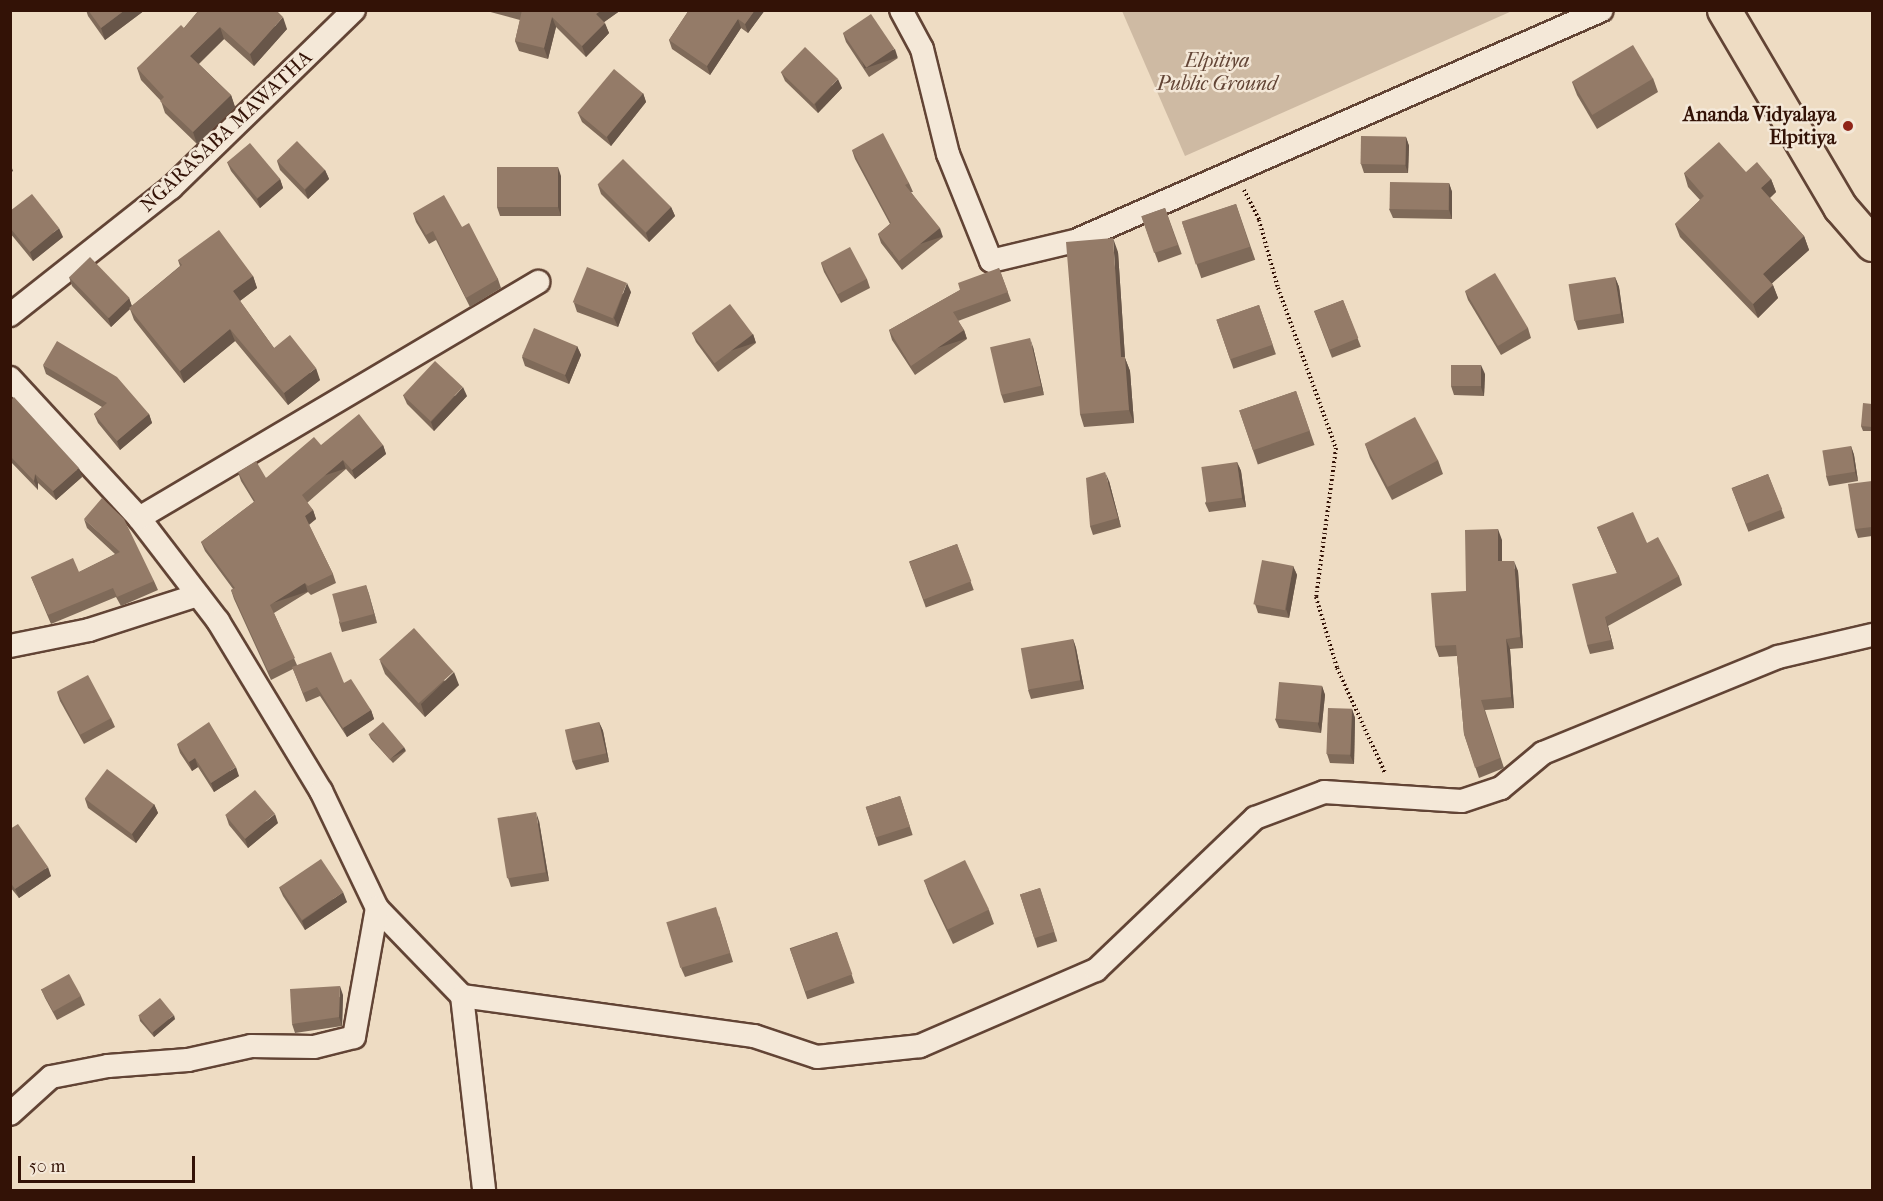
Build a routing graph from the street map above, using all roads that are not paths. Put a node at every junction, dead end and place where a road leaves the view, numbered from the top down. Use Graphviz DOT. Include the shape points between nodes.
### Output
graph roads {
  1 [pos="354,10"];
  2 [pos="901,10"];
  3 [pos="1602,10"];
  4 [pos="1724,10"];
  5 [pos="1872,244"];
  6 [pos="538,282"];
  7 [pos="10,315"];
  8 [pos="10,378"];
  9 [pos="139,518"];
  10 [pos="198,595"];
  11 [pos="1872,635"];
  12 [pos="10,646"];
  13 [pos="377,908"];
  14 [pos="462,996"];
  15 [pos="10,1114"];
  16 [pos="484,1191"];
  1 -- 7 [label="street, NGARASABA MAWATHA" via="171,188"];
  2 -- 3 [label="street" via="922,50 948,154 991,261 1075,241"];
  4 -- 5 [label="main road" via="1839,207"];
  6 -- 9 [label="street"];
  8 -- 9 [label="street"];
  9 -- 10 [label="street"];
  10 -- 12 [label="street" via="89,630"];
  10 -- 13 [label="street" via="218,621 321,791"];
  11 -- 14 [label="street" via="1778,657 1543,753 1501,788 1462,801 1324,792 1256,818 1096,970 920,1046 817,1057 754,1036"];
  13 -- 14 [label="street"];
  13 -- 15 [label="street" via="354,1037 314,1047 251,1046 188,1060 108,1066 51,1077"];
  14 -- 16 [label="street"];
}
